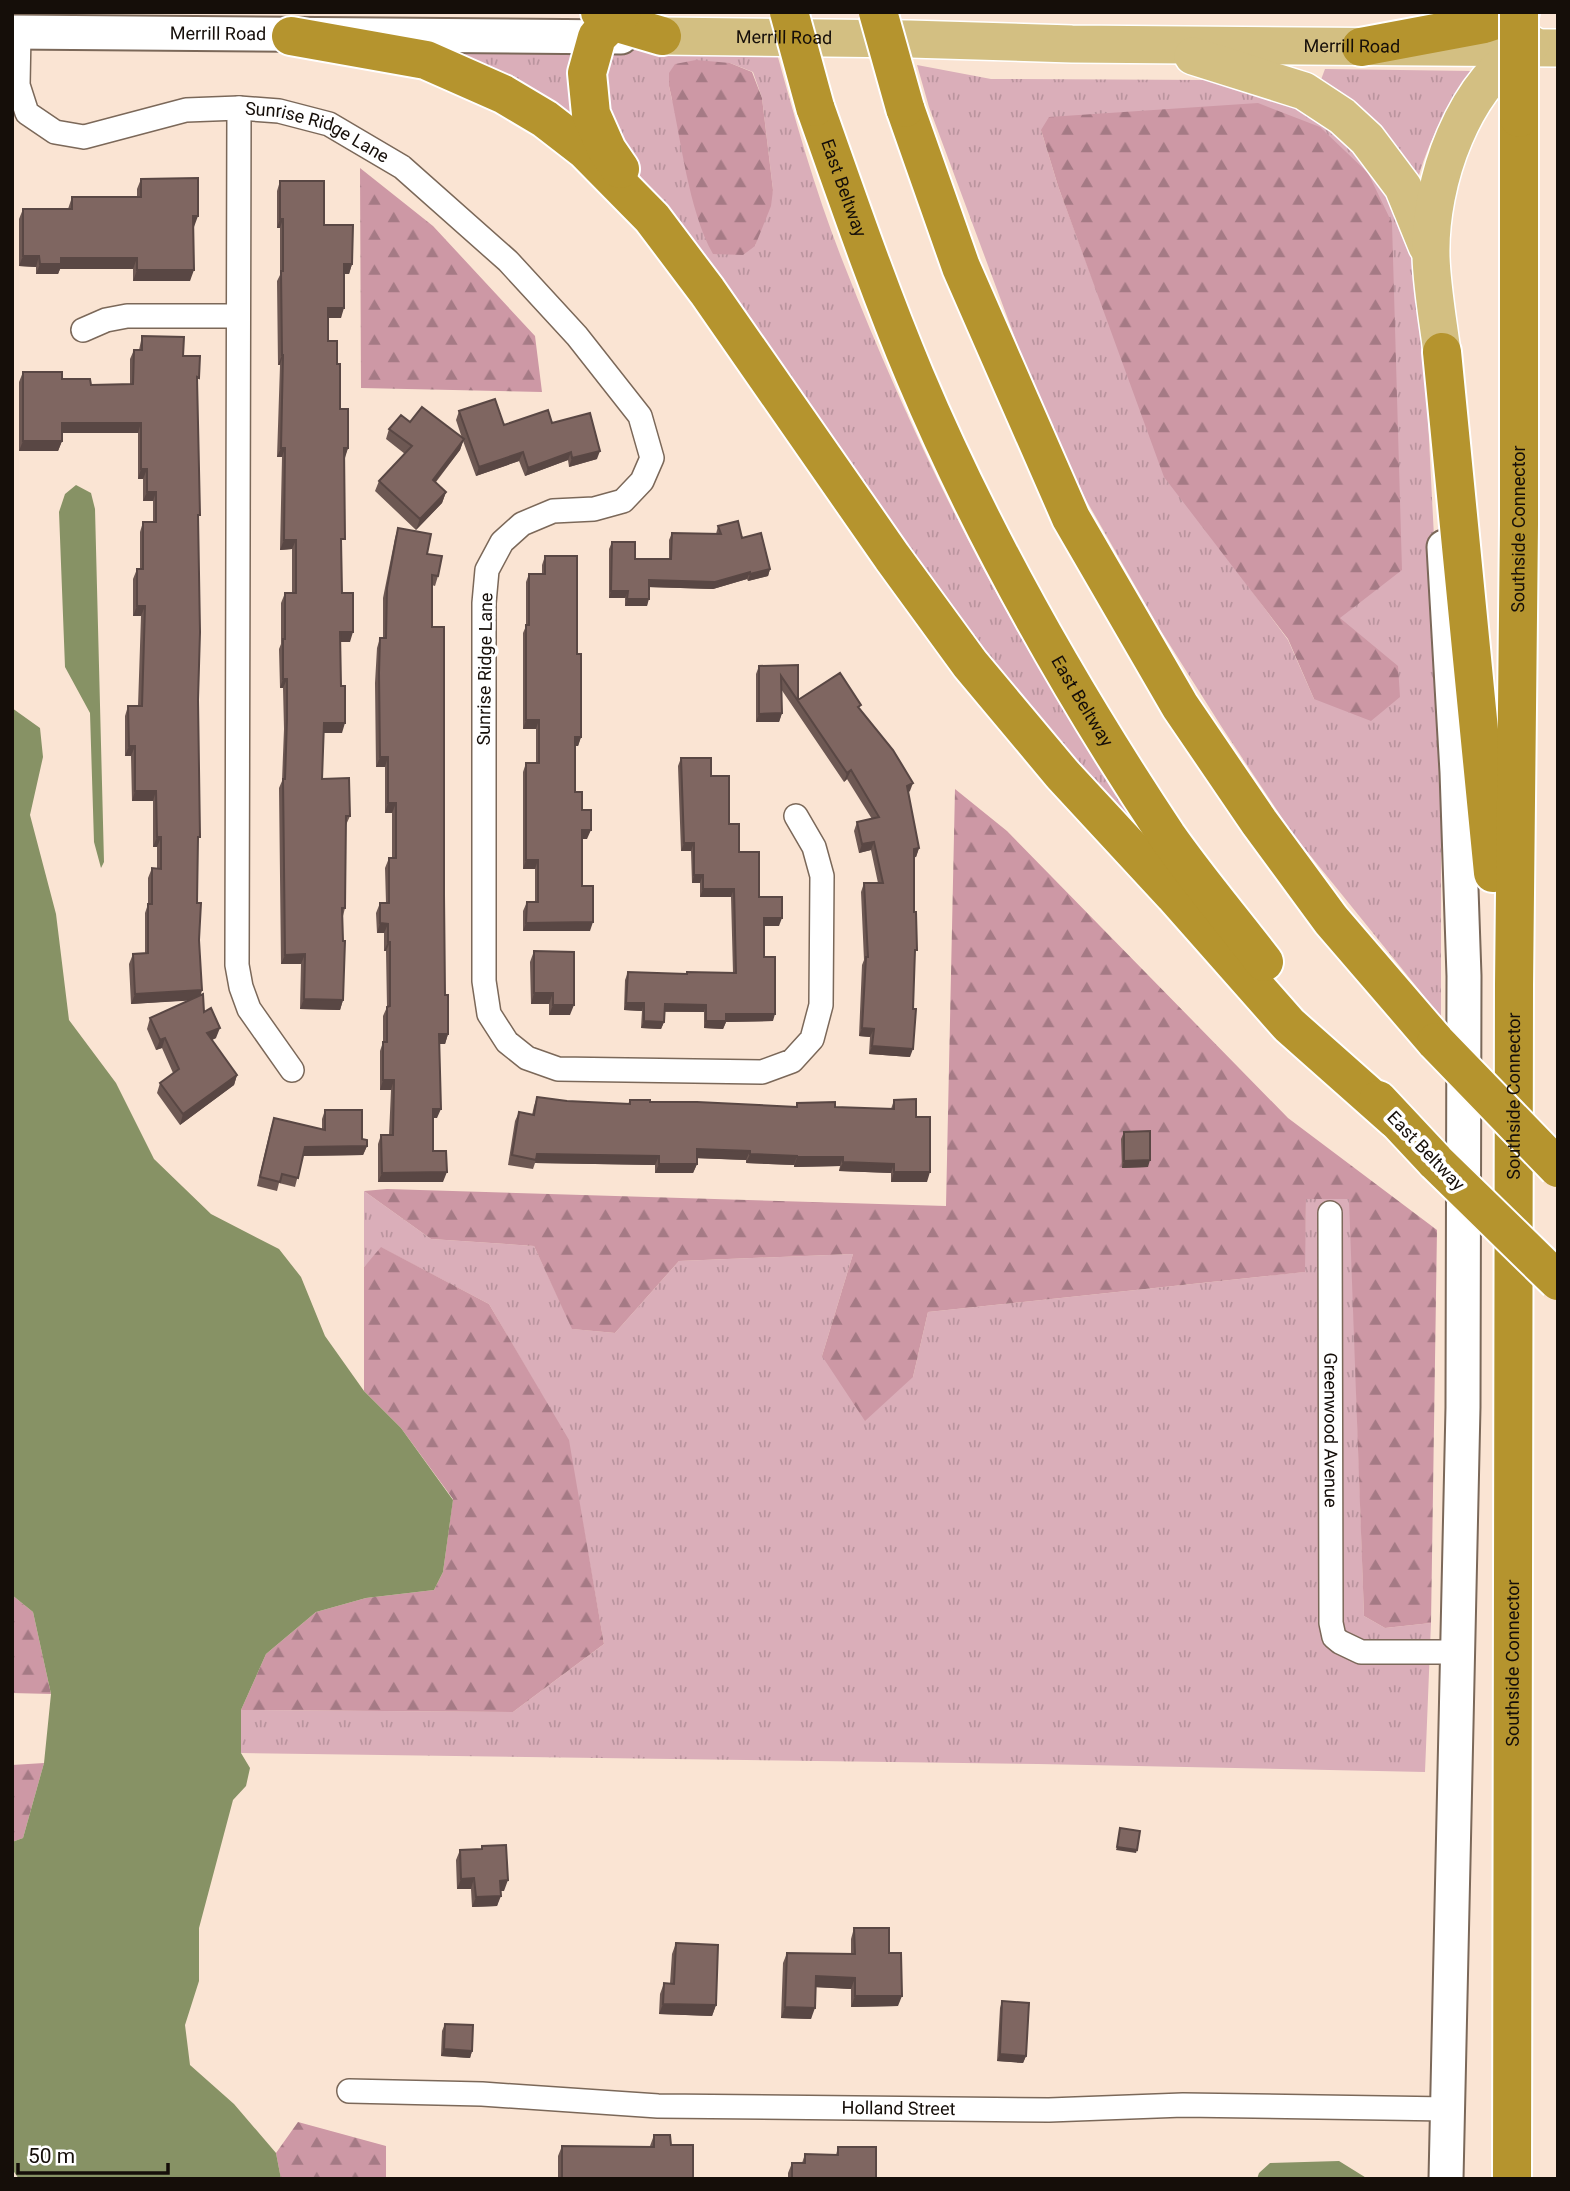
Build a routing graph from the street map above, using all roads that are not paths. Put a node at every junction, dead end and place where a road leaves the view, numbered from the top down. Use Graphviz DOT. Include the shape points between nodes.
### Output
graph roads {
  1 [pos="48,12"];
  2 [pos="789,12"];
  3 [pos="878,12"];
  4 [pos="608,21"];
  5 [pos="1534,29"];
  6 [pos="16,32"];
  7 [pos="292,36"];
  8 [pos="662,36"];
  9 [pos="1155,44"];
  10 [pos="1361,47"];
  11 [pos="239,108"];
  12 [pos="652,218"];
  13 [pos="1431,257"];
  14 [pos="237,316"];
  15 [pos="83,330"];
  16 [pos="1442,352"];
  17 [pos="796,816"];
  18 [pos="1514,985"];
  19 [pos="292,1070"];
  20 [pos="1395,1119"];
  21 [pos="1558,1168"];
  22 [pos="1330,1213"];
  23 [pos="1558,1281"];
  24 [pos="1459,1652"];
  25 [pos="349,2091"];
  26 [pos="1448,2109"];
  27 [pos="1446,2179"];
  28 [pos="1512,2179"];
  1 -- 6 [label="street"];
  2 -- 20 [label="highway, East Beltway, bridge" via="815,107 916,377 958,472 1054,654 1169,838 1297,1005"];
  3 -- 21 [label="highway, bridge" via="905,108 961,267 1071,518 1180,706 1332,920 1436,1042"];
  4 -- 7 [label="street, Merrill Road"];
  4 -- 8 [label="highway"];
  4 -- 12 [label="highway" via="587,73 591,114 607,150"];
  5 -- 10 [label="highway" via="1484,24"];
  5 -- 13 [label="main road" via="1494,72 1459,129 1433,205"];
  5 -- 18 [label="highway, Southside Connector, bridge" via="1519,118"];
  6 -- 7 [label="street, Merrill Road"];
  6 -- 11 [label="street, Sunrise Ridge Lane" via="18,85 27,113 54,132 84,137 186,110"];
  7 -- 12 [label="highway" via="426,60 503,94 585,150"];
  8 -- 9 [label="main road, Merrill Road"];
  9 -- 10 [label="main road, Merrill Road"];
  9 -- 13 [label="main road" via="1304,91 1342,116 1367,139 1403,187"];
  11 -- 14 [label="street"];
  11 -- 17 [label="street, Sunrise Ridge Lane" via="279,111 329,124 402,167 508,261 577,336 640,416 649,447 652,458 642,481 623,501 594,509 553,511 522,524 502,542 487,570 484,981 489,1014 508,1042 527,1058 558,1069 762,1072 792,1061 812,1039 821,1005 822,876 814,847"];
  12 -- 20 [label="highway" via="970,664 1062,774 1289,1026"];
  13 -- 16 [label="main road"];
  14 -- 15 [label="street" via="127,316"];
  14 -- 19 [label="street" via="237,965 249,1009"];
  16 -- 18 [label="highway" via="1497,914"];
  16 -- 24 [label="street" via="1441,500 1464,976"];
  18 -- 28 [label="highway, Southside Connector"];
  20 -- 23 [label="highway, East Beltway, bridge"];
  22 -- 24 [label="street, Greenwood Avenue" via="1334,1637 1361,1652"];
  24 -- 26 [label="street"];
  25 -- 26 [label="street, Holland Street" via="658,2106"];
  26 -- 27 [label="street"];
}
